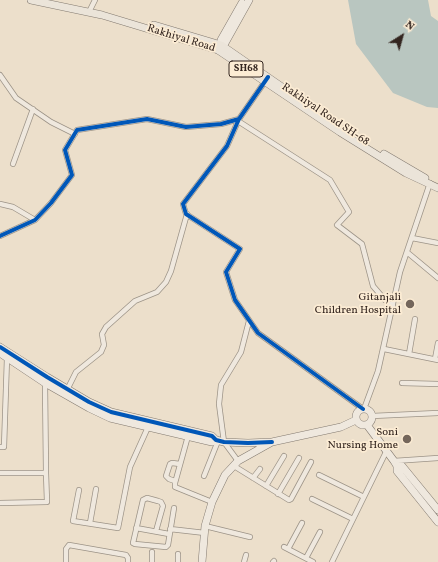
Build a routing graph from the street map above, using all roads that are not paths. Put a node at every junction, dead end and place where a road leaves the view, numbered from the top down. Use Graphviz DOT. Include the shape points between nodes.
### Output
graph roads {
  1 [pos="31,0"];
  2 [pos="52,0"];
  3 [pos="96,0"];
  4 [pos="244,0"];
  5 [pos="250,0"];
  6 [pos="90,10"];
  7 [pos="220,47"];
  8 [pos="0,75"];
  9 [pos="266,79"];
  10 [pos="33,109"];
  11 [pos="238,120"];
  12 [pos="75,134"];
  13 [pos="14,164"];
  14 [pos="430,183"];
  15 [pos="438,183"];
  16 [pos="438,188"];
  17 [pos="0,204"];
  18 [pos="187,214"];
  19 [pos="35,220"];
  20 [pos="0,236"];
  21 [pos="412,238"];
  22 [pos="438,243"];
  23 [pos="408,253"];
  24 [pos="438,278"];
  25 [pos="393,306"];
  26 [pos="415,320"];
  27 [pos="249,321"];
  28 [pos="438,343"];
  29 [pos="0,347"];
  30 [pos="384,350"];
  31 [pos="0,353"];
  32 [pos="409,354"];
  33 [pos="7,358"];
  34 [pos="436,359"];
  35 [pos="6,366"];
  36 [pos="0,367"];
  37 [pos="402,383"];
  38 [pos="45,384"];
  39 [pos="438,384"];
  40 [pos="66,392"];
  41 [pos="2,393"];
  42 [pos="364,409"];
  43 [pos="438,413"];
  44 [pos="372,416"];
  45 [pos="2,420"];
  46 [pos="356,420"];
  47 [pos="149,424"];
  48 [pos="367,425"];
  49 [pos="188,436"];
  50 [pos="219,441"];
  51 [pos="272,442"];
  52 [pos="0,447"];
  53 [pos="386,452"];
  54 [pos="284,456"];
  55 [pos="299,458"];
  56 [pos="438,458"];
  57 [pos="311,462"];
  58 [pos="236,463"];
  59 [pos="180,464"];
  60 [pos="396,464"];
  61 [pos="260,468"];
  62 [pos="0,473"];
  63 [pos="46,473"];
  64 [pos="319,475"];
  65 [pos="204,476"];
  66 [pos="253,478"];
  67 [pos="175,481"];
  68 [pos="266,486"];
  69 [pos="96,489"];
  70 [pos="79,490"];
  71 [pos="278,494"];
  72 [pos="364,497"];
  73 [pos="312,500"];
  74 [pos="212,502"];
  75 [pos="0,503"];
  76 [pos="174,508"];
  77 [pos="438,510"];
  78 [pos="353,519"];
  79 [pos="438,522"];
  80 [pos="90,523"];
  81 [pos="302,523"];
  82 [pos="136,528"];
  83 [pos="205,530"];
  84 [pos="156,531"];
  85 [pos="169,531"];
  86 [pos="320,532"];
  87 [pos="250,537"];
  88 [pos="152,552"];
  89 [pos="178,554"];
  90 [pos="246,556"];
  91 [pos="306,558"];
  92 [pos="66,562"];
  93 [pos="128,562"];
  94 [pos="152,562"];
  95 [pos="178,562"];
  96 [pos="202,562"];
  97 [pos="244,562"];
  98 [pos="313,562"];
  99 [pos="332,562"];
  1 -- 6 [label="main road, Rakhiyal Road / SH68"];
  2 -- 6 [label="main road, SH68"];
  3 -- 6 [label="street"];
  4 -- 7 [label="street" via="221,40"];
  5 -- 7 [label="street" via="225,43"];
  6 -- 7 [label="main road, Rakhiyal Road / SH68"];
  7 -- 9 [label="main road, Rakhiyal Road / SH68"];
  8 -- 10 [label="street" via="16,98"];
  9 -- 11 [label="street"];
  9 -- 14 [label="main road, Rakhiyal Road / SH68" via="346,136 406,173"];
  10 -- 12 [label="street"];
  10 -- 13 [label="street"];
  11 -- 12 [label="street" via="186,127 147,119 77,130"];
  11 -- 18 [label="street" via="227,146 183,204"];
  11 -- 25 [label="street" via="330,180 349,212 336,225 362,244 373,286"];
  12 -- 19 [label="street" via="65,150 72,175 52,203"];
  14 -- 15 [label="main road, SH68"];
  14 -- 16 [label="main road, Rakhiyal Road / SH68"];
  14 -- 21 [label="street"];
  17 -- 19 [label="street" via="13,207"];
  18 -- 27 [label="street" via="240,249 226,272 235,300"];
  18 -- 40 [label="street" via="166,282 157,292 135,300 106,327 102,334 104,345 101,352 76,372"];
  19 -- 20 [label="street"];
  21 -- 22 [label="street"];
  21 -- 23 [label="street"];
  23 -- 24 [label="street"];
  23 -- 25 [label="street" via="400,272"];
  25 -- 30 [label="street"];
  26 -- 32 [label="street"];
  27 -- 42 [label="street" via="258,333"];
  27 -- 50 [label="street" via="241,352 221,385"];
  28 -- 34 [label="street"];
  29 -- 40 [label="street"];
  30 -- 32 [label="street"];
  30 -- 42 [label="street"];
  31 -- 33 [label="street"];
  32 -- 34 [label="street"];
  33 -- 35 [label="street"];
  33 -- 38 [label="street"];
  35 -- 36 [label="street"];
  35 -- 41 [label="street"];
  37 -- 39 [label="street"];
  38 -- 40 [label="street"];
  38 -- 63 [label="street"];
  40 -- 47 [label="street" via="111,412"];
  41 -- 45 [label="street"];
  42 -- 44 [label="street"];
  42 -- 46 [label="street" via="356,413"];
  43 -- 44 [label="street"];
  44 -- 48 [label="street"];
  45 -- 52 [label="street" via="4,447"];
  46 -- 48 [label="street" via="361,425"];
  46 -- 51 [label="street" via="341,427"];
  47 -- 49 [label="street"];
  47 -- 50 [label="street" via="212,436"];
  47 -- 80 [label="street" via="130,467 118,528"];
  48 -- 53 [label="street"];
  49 -- 50 [label="street" via="212,442"];
  49 -- 59 [label="street"];
  50 -- 51 [label="street"];
  50 -- 58 [label="street"];
  50 -- 65 [label="street"];
  51 -- 58 [label="street"];
  53 -- 60 [label="street"];
  53 -- 72 [label="street"];
  54 -- 68 [label="street"];
  55 -- 71 [label="street"];
  56 -- 60 [label="street"];
  57 -- 71 [label="street" via="291,499 285,499"];
  58 -- 66 [label="street"];
  58 -- 74 [label="street" via="225,475"];
  59 -- 67 [label="street"];
  59 -- 67 [label="street" via="170,464 166,473 169,479"];
  60 -- 77 [label="street" via="402,466"];
  60 -- 79 [label="street" via="397,471"];
  61 -- 66 [label="street"];
  62 -- 63 [label="street"];
  63 -- 75 [label="street" via="47,502"];
  64 -- 72 [label="street"];
  66 -- 68 [label="street"];
  67 -- 74 [label="street" via="175,487 180,490"];
  68 -- 71 [label="street"];
  69 -- 80 [label="street"];
  70 -- 80 [label="street" via="72,520"];
  72 -- 78 [label="street"];
  73 -- 78 [label="street"];
  74 -- 83 [label="street"];
  76 -- 85 [label="street"];
  78 -- 99 [label="street"];
  81 -- 91 [label="street" via="286,548"];
  82 -- 84 [label="street"];
  82 -- 84 [label="street" via="143,500 147,498 162,502"];
  82 -- 85 [label="street" via="133,543 164,548 168,545"];
  83 -- 85 [label="street"];
  83 -- 87 [label="street"];
  83 -- 96 [label="street"];
  84 -- 85 [label="street"];
  86 -- 91 [label="street"];
  88 -- 94 [label="street"];
  89 -- 95 [label="street"];
  90 -- 97 [label="street"];
  91 -- 98 [label="street"];
  92 -- 93 [label="street" via="66,549 69,546 126,555"];
}
